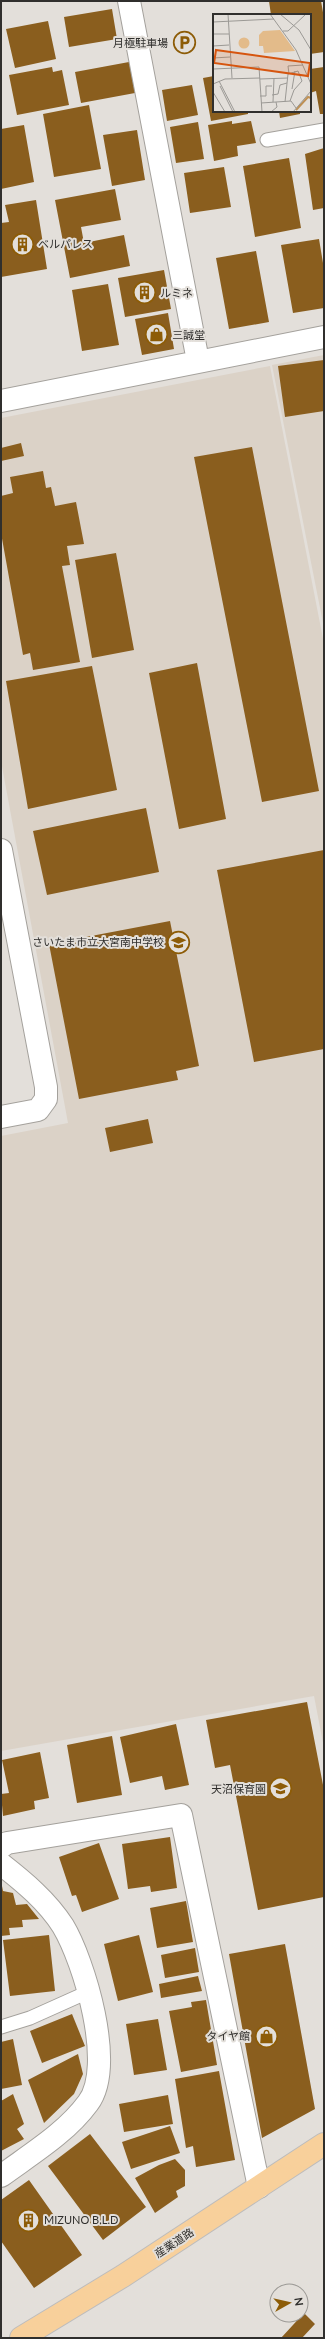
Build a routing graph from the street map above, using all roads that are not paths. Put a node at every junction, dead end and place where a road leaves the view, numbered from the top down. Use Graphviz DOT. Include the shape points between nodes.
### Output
graph roads {
  1 [pos="129,1"];
  2 [pos="324,130"];
  3 [pos="267,140"];
  4 [pos="324,337"];
  5 [pos="198,361"];
  6 [pos="1,401"];
  7 [pos="1,850"];
  8 [pos="1,1117"];
  9 [pos="1,1847"];
  10 [pos="1,1864"];
  11 [pos="88,1992"];
  12 [pos="1,2027"];
  13 [pos="324,2144"];
  14 [pos="1,2176"];
  15 [pos="259,2187"];
  16 [pos="22,2338"];
  1 -- 5 [label="street"];
  2 -- 3 [label="lane"];
  4 -- 5 [label="street"];
  5 -- 6 [label="street"];
  7 -- 8 [label="street" via="46,1087 46,1100 38,1110"];
  9 -- 15 [label="street" via="7,1843 181,1815"];
  10 -- 11 [label="street" via="47,1905 62,1926 81,1966"];
  11 -- 12 [label="lane" via="30,2018"];
  11 -- 14 [label="street" via="99,2049 97,2080 89,2102 54,2138"];
  13 -- 15 [label="main road, 産業道路"];
  15 -- 16 [label="main road, 産業道路"];
}
